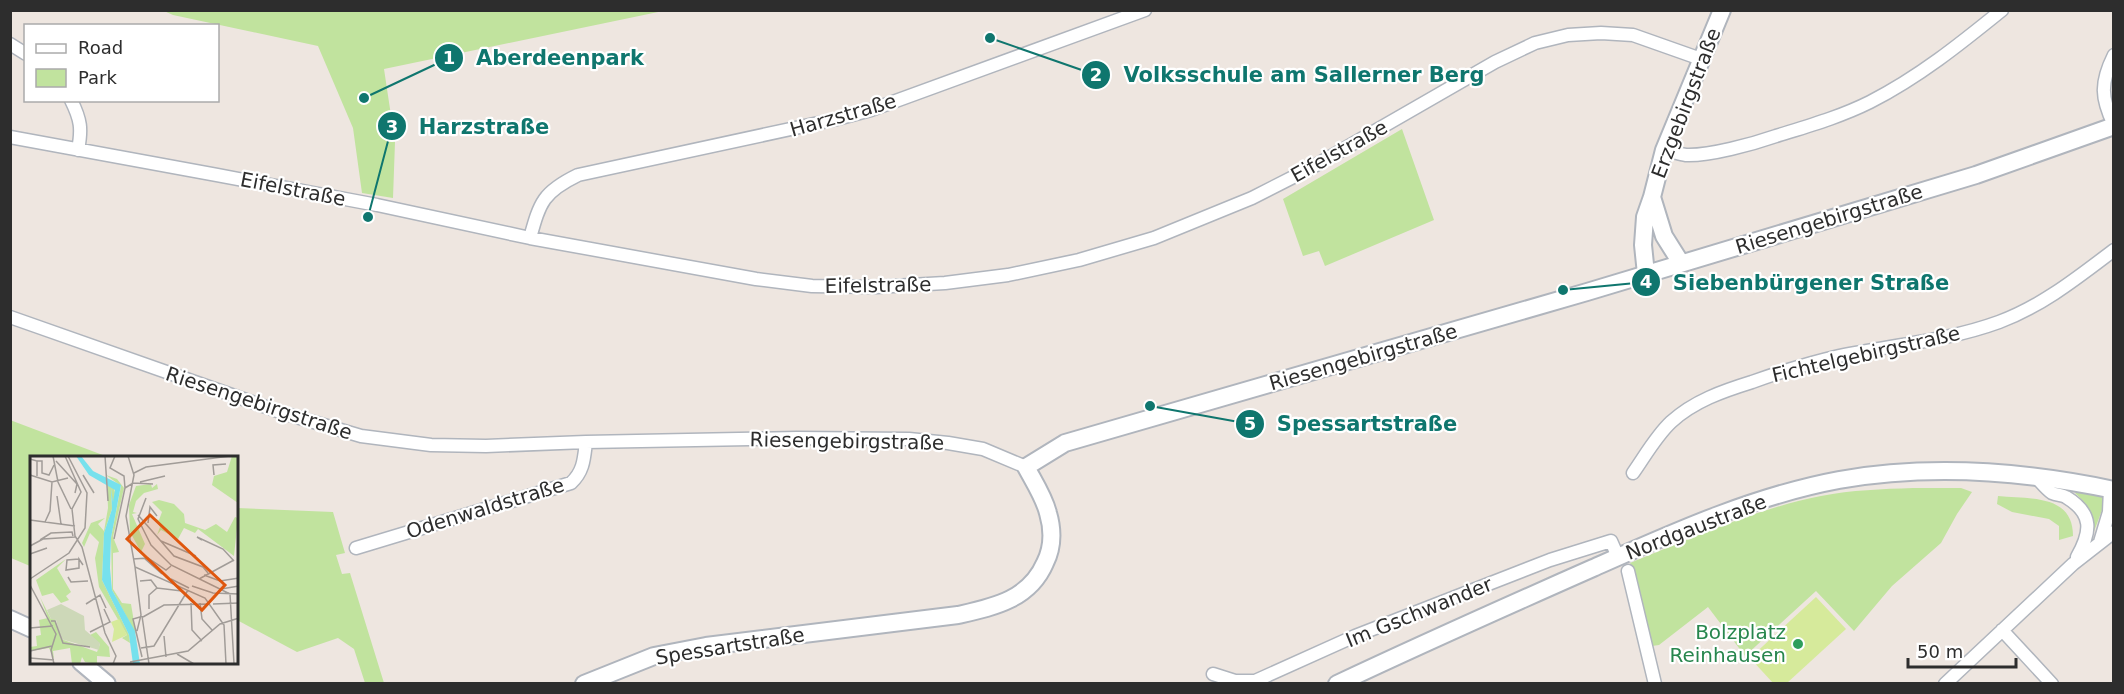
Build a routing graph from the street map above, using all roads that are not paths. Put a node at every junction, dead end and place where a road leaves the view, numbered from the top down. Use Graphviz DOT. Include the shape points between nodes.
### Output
graph roads {
  1 [pos="1145,10"];
  2 [pos="1722,10"];
  3 [pos="2002,10"];
  4 [pos="10,44"];
  5 [pos="24,53"];
  6 [pos="2114,55"];
  7 [pos="1701,59"];
  8 [pos="72,102"];
  9 [pos="2114,126"];
  10 [pos="10,137"];
  11 [pos="78,150"];
  12 [pos="1664,150"];
  13 [pos="1652,197"];
  14 [pos="530,238"];
  15 [pos="2114,250"];
  16 [pos="1682,263"];
  17 [pos="1646,274"];
  18 [pos="10,317"];
  19 [pos="586,442"];
  20 [pos="1026,467"];
  21 [pos="1633,473"];
  22 [pos="2035,476"];
  23 [pos="2112,490"];
  24 [pos="2114,532"];
  25 [pos="2100,543"];
  26 [pos="356,548"];
  27 [pos="1618,557"];
  28 [pos="2073,564"];
  29 [pos="1628,571"];
  30 [pos="10,619"];
  31 [pos="30,628"];
  32 [pos="2002,630"];
  33 [pos="82,664"];
  34 [pos="1213,674"];
  35 [pos="107,684"];
  36 [pos="584,684"];
  37 [pos="1337,684"];
  38 [pos="1655,684"];
  39 [pos="1945,684"];
  40 [pos="2052,684"];
  1 -- 14 [label="street, Harzstraße" via="871,110 578,175 550,191 539,207"];
  2 -- 7 [label="street, Erzgebirgstraße"];
  3 -- 12 [label="street" via="1910,80 1830,120 1726,149 1687,155"];
  4 -- 5 [label="street"];
  6 -- 9 [label="street" via="2102,90"];
  7 -- 12 [label="street, Erzgebirgstraße"];
  7 -- 14 [label="street, Eifelstraße" via="1633,35 1568,34 1535,43 1252,198 1154,238 1008,275 876,287 812,286"];
  8 -- 11 [label="street" via="80,119"];
  9 -- 16 [label="street, Riesengebirgstraße" via="1976,175"];
  10 -- 11 [label="street, Eifelstraße"];
  11 -- 14 [label="street, Eifelstraße" via="378,205"];
  12 -- 13 [label="street, Erzgebirgstraße"];
  13 -- 16 [label="street, Erzgebirgstraße" via="1664,236"];
  13 -- 17 [label="street, Erzgebirgstraße" via="1645,217"];
  15 -- 21 [label="street, Fichtelgebirgstraße" via="2052,296 1999,322 1941,338 1791,368 1708,397 1671,422"];
  16 -- 17 [label="street, Riesengebirgstraße"];
  17 -- 20 [label="street, Riesengebirgstraße" via="1098,432 1065,443"];
  18 -- 19 [label="street, Riesengebirgstraße" via="272,409 361,436 431,445"];
  19 -- 20 [label="street, Riesengebirgstraße" via="909,440 983,449"];
  19 -- 26 [label="street, Odenwaldstraße" via="583,467 572,483"];
  20 -- 36 [label="street, Spessartstraße" via="1043,498 1052,534 1042,571 1017,597 958,615 654,656"];
  22 -- 23 [label="street, Nordgaustraße"];
  22 -- 27 [label="street, Nordgaustraße" via="1932,472 1838,480 1752,502"];
  22 -- 28 [label="street" via="2052,492 2076,504 2086,517 2086,541"];
  23 -- 25 [label="street"];
  24 -- 25 [label="street"];
  25 -- 28 [label="street"];
  27 -- 34 [label="street, Im Gschwander" via="1611,541 1561,556 1355,636 1254,681 1235,681"];
  27 -- 37 [label="street, Nordgaustraße"];
  28 -- 32 [label="street"];
  29 -- 38 [label="street"];
  30 -- 31 [label="street"];
  32 -- 39 [label="street"];
  32 -- 40 [label="street"];
  33 -- 35 [label="street"];
}
